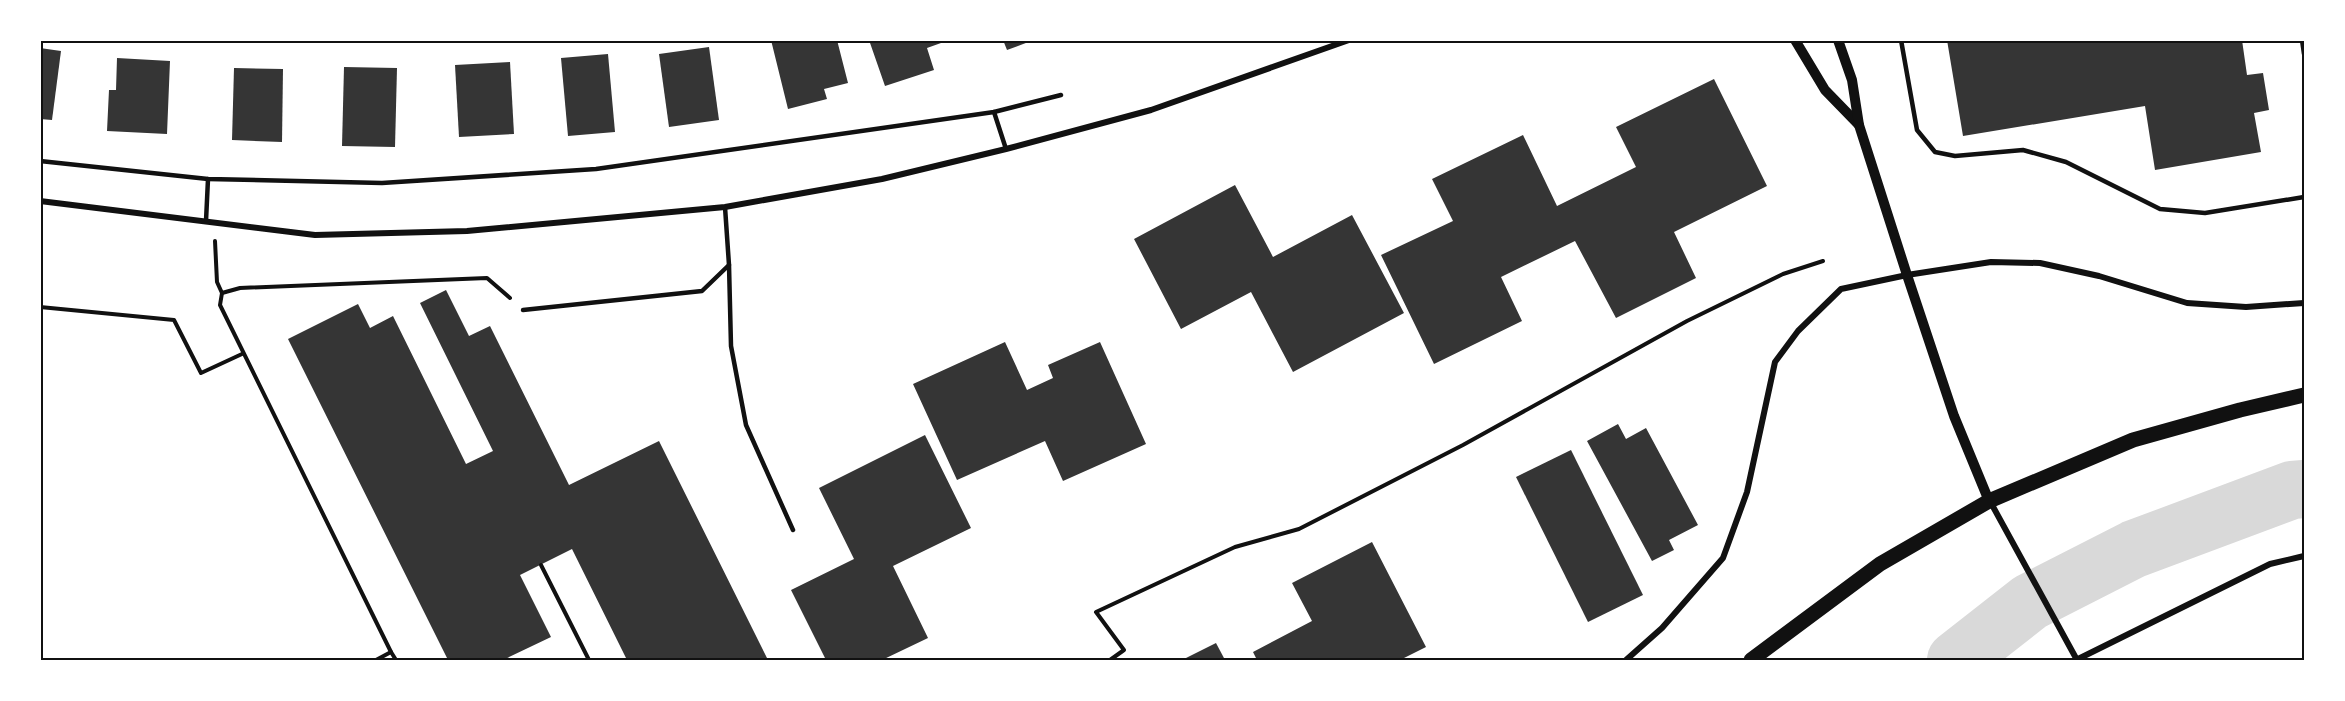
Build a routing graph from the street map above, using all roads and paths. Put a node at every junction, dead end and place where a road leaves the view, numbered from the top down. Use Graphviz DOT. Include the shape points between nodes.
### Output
graph roads {
  1 [pos="1348,40"];
  2 [pos="1795,40"];
  3 [pos="1838,40"];
  4 [pos="1901,40"];
  5 [pos="2302,40"];
  6 [pos="2304,54"];
  7 [pos="1061,95"];
  8 [pos="994,112"];
  9 [pos="1859,125"];
  10 [pos="1006,149"];
  11 [pos="40,161"];
  12 [pos="208,179"];
  13 [pos="2304,197"];
  14 [pos="40,201"];
  15 [pos="725,207"];
  16 [pos="206,221"];
  17 [pos="215,222"];
  18 [pos="1823,261"];
  19 [pos="729,266"];
  20 [pos="1907,274"];
  21 [pos="222,293"];
  22 [pos="2304,303"];
  23 [pos="40,307"];
  24 [pos="523,310"];
  25 [pos="242,354"];
  26 [pos="2304,395"];
  27 [pos="1989,501"];
  28 [pos="793,530"];
  29 [pos="2304,556"];
  30 [pos="541,565"];
  31 [pos="391,651"];
  32 [pos="376,660"];
  33 [pos="396,660"];
  34 [pos="587,660"];
  35 [pos="1110,660"];
  36 [pos="1626,660"];
  37 [pos="1751,660"];
  38 [pos="2076,660"];
  1 -- 10 [label="street" via="1151,111"];
  2 -- 9 [label="street" via="1825,90"];
  3 -- 9 [label="street" via="1852,80"];
  4 -- 13 [label="lane" via="1917,130 1935,152 1954,156 2023,150 2066,162 2160,209 2205,213"];
  5 -- 6 [label="lane"];
  7 -- 8 [label="lane"];
  8 -- 10 [label="lane"];
  8 -- 12 [label="lane" via="596,169 382,183"];
  9 -- 20 [label="street"];
  10 -- 15 [label="street" via="882,179"];
  11 -- 12 [label="lane"];
  12 -- 16 [label="lane"];
  14 -- 16 [label="street"];
  15 -- 17 [label="street" via="467,231 315,235"];
  15 -- 19 [label="lane"];
  16 -- 17 [label="street"];
  17 -- 21 [label="path" via="217,282"];
  18 -- 35 [label="path" via="1784,274 1687,321 1299,530 1235,546 1096,612 1124,650"];
  19 -- 24 [label="lane" via="702,291"];
  19 -- 28 [label="lane" via="731,346 746,425"];
  20 -- 22 [label="street" via="1991,262 2040,263 2187,303 2246,307"];
  20 -- 27 [label="street" via="1954,416"];
  20 -- 36 [label="street" via="1841,289 1798,331 1775,362 1747,492 1723,558 1662,628"];
  21 -- 24 [label="path" via="240,288 487,278"];
  21 -- 31 [label="path" via="220,305"];
  23 -- 25 [label="path" via="174,320 201,373"];
  26 -- 27 [label="main road" via="2133,440"];
  27 -- 37 [label="main road" via="1880,564"];
  27 -- 38 [label="street"];
  29 -- 38 [label="street" via="2270,564"];
  30 -- 34 [label="path"];
  31 -- 32 [label="path"];
  31 -- 33 [label="path"];
}
